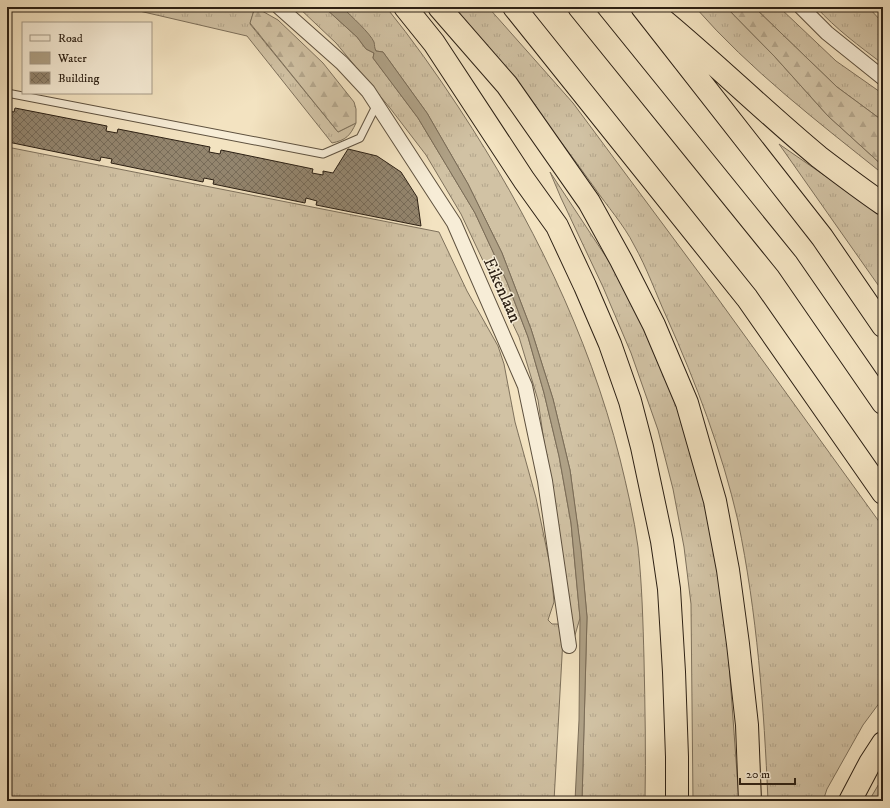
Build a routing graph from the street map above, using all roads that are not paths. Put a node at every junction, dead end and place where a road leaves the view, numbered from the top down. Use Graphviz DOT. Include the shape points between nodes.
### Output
graph roads {
  1 [pos="279,7"];
  2 [pos="405,7"];
  3 [pos="439,7"];
  4 [pos="514,7"];
  5 [pos="579,7"];
  6 [pos="642,7"];
  7 [pos="647,7"];
  8 [pos="801,7"];
  9 [pos="883,78"];
  10 [pos="7,93"];
  11 [pos="377,104"];
  12 [pos="883,204"];
  13 [pos="883,326"];
  14 [pos="883,403"];
  15 [pos="883,493"];
  16 [pos="569,646"];
  17 [pos="883,743"];
  18 [pos="677,801"];
  19 [pos="750,801"];
  20 [pos="850,801"];
  1 -- 11 [label="street, Eikenlaan" via="342,63"];
  2 -- 18 [label="highway" via="434,43 557,226 586,286 630,401 662,541 669,589 675,680"];
  3 -- 19 [label="highway" via="507,84 589,202 654,325 687,404 715,501 728,570 747,725"];
  4 -- 15 [label="highway" via="747,298"];
  5 -- 14 [label="highway" via="787,264"];
  6 -- 13 [label="highway" via="822,237"];
  7 -- 12 [label="highway" via="819,157"];
  8 -- 9 [label="street" via="827,33"];
  10 -- 11 [label="lane" via="323,154 360,138"];
  11 -- 16 [label="street, Eikenlaan" via="454,223 525,386 545,481"];
  17 -- 20 [label="highway"];
}
